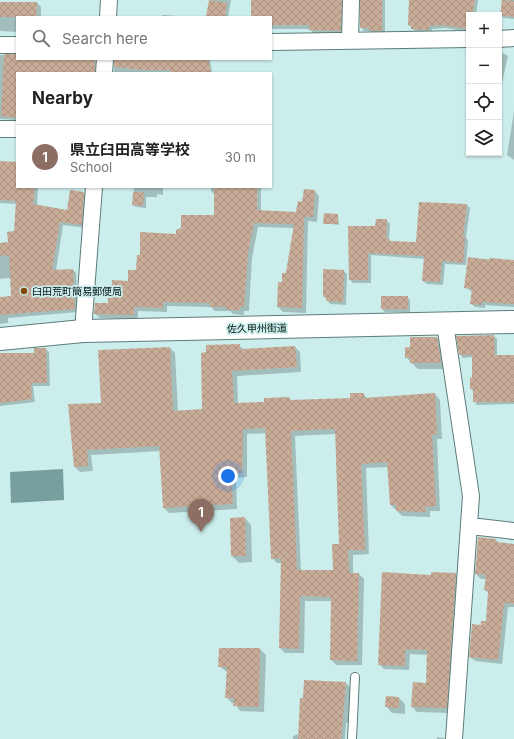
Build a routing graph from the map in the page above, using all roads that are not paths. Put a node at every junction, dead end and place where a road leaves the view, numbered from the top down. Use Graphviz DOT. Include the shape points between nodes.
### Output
graph roads {
  1 [pos="109,0"];
  2 [pos="351,0"];
  3 [pos="108,16"];
  4 [pos="514,38"];
  5 [pos="466,39"];
  6 [pos="502,39"];
  7 [pos="350,41"];
  8 [pos="272,42"];
  9 [pos="0,45"];
  10 [pos="16,45"];
  11 [pos="105,60"];
  12 [pos="104,72"];
  13 [pos="0,129"];
  14 [pos="16,129"];
  15 [pos="94,188"];
  16 [pos="514,322"];
  17 [pos="445,324"];
  18 [pos="83,331"];
  19 [pos="0,339"];
  20 [pos="470,526"];
  21 [pos="514,532"];
  22 [pos="355,677"];
  23 [pos="352,739"];
  24 [pos="454,739"];
  1 -- 3 [label="street"];
  2 -- 7 [label="street"];
  4 -- 6 [label="street"];
  5 -- 7 [label="street"];
  7 -- 8 [label="street"];
  9 -- 10 [label="street"];
  11 -- 12 [label="street"];
  13 -- 14 [label="street"];
  15 -- 18 [label="street"];
  16 -- 17 [label="street, 佐久甲州街道"];
  17 -- 18 [label="street, 佐久甲州街道"];
  17 -- 20 [label="street" via="469,477"];
  18 -- 19 [label="street, 佐久甲州街道"];
  20 -- 21 [label="street"];
  20 -- 24 [label="street"];
  22 -- 23 [label="lane"];
}
